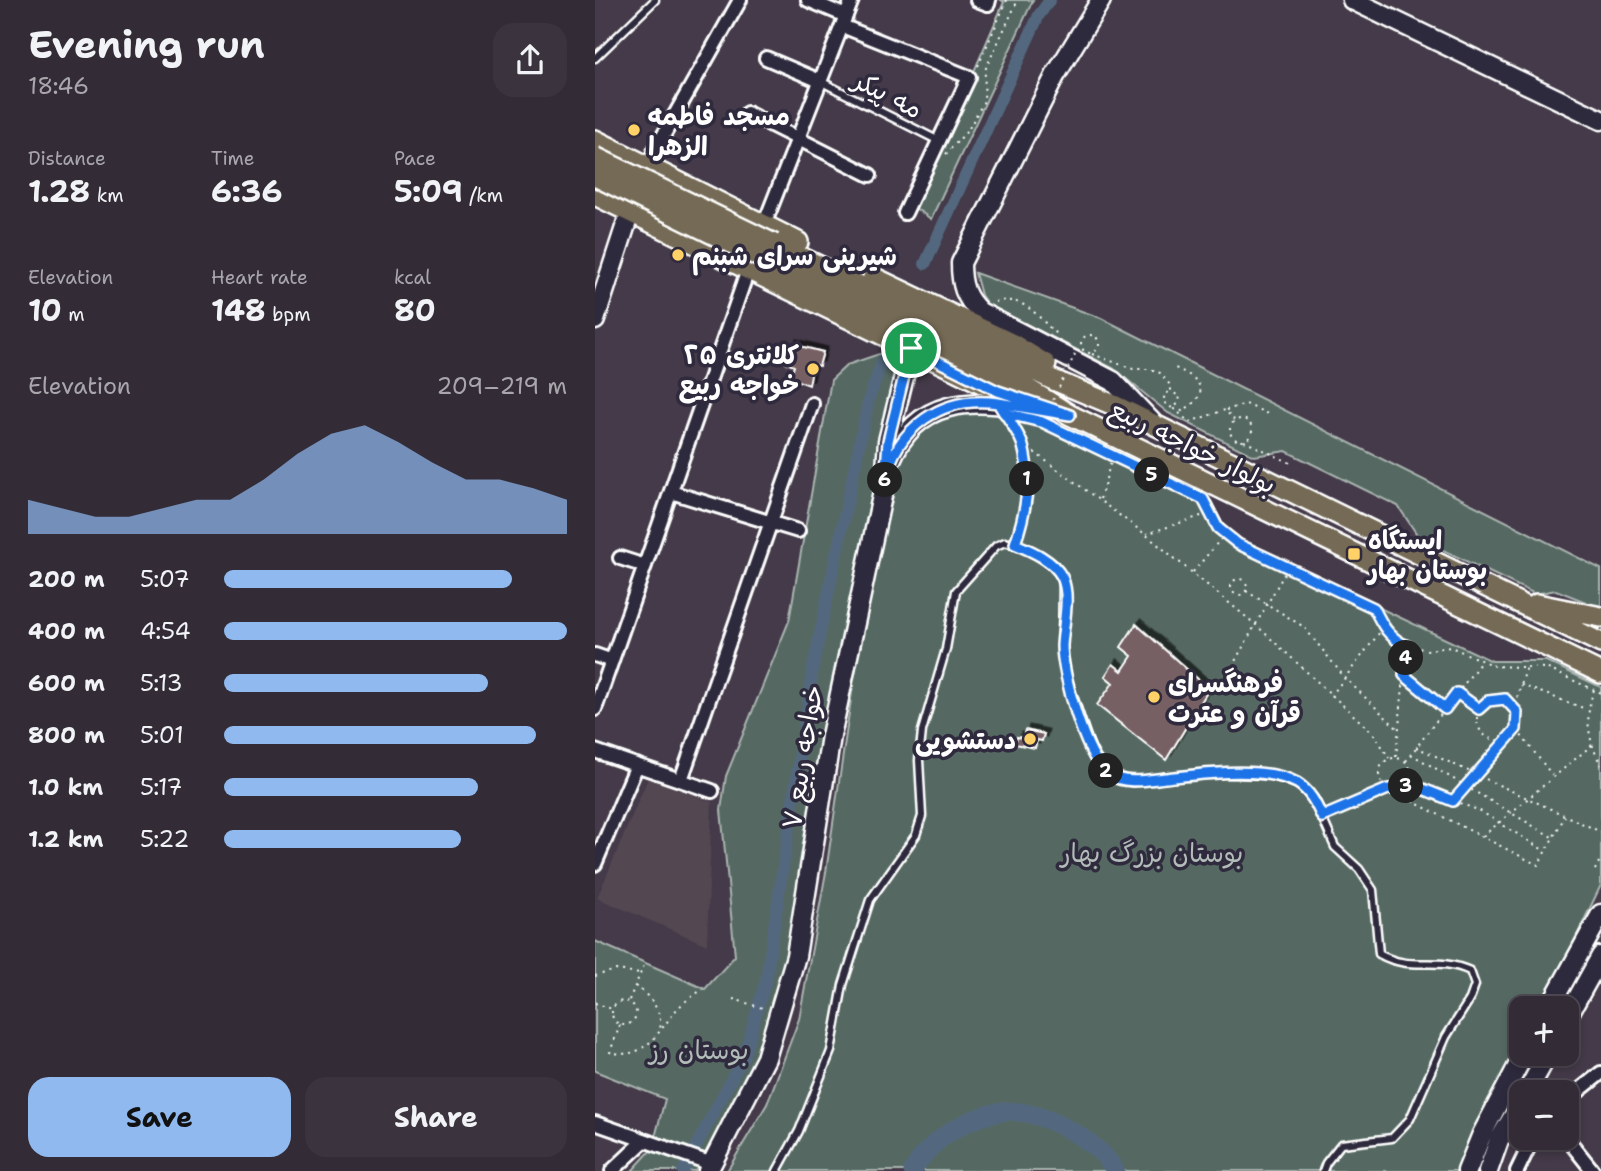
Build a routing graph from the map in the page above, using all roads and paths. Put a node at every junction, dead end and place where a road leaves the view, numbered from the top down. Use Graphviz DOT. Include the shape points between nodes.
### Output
graph roads {
  1 [pos="655,0"];
  2 [pos="740,0"];
  3 [pos="808,0"];
  4 [pos="852,0"];
  5 [pos="1007,0"];
  6 [pos="1018,0"];
  7 [pos="1101,0"];
  8 [pos="1352,0"];
  9 [pos="844,21"];
  10 [pos="595,58"];
  11 [pos="766,58"];
  12 [pos="978,66"];
  13 [pos="820,82"];
  14 [pos="747,113"];
  15 [pos="1601,120"];
  16 [pos="798,137"];
  17 [pos="595,141"];
  18 [pos="939,141"];
  19 [pos="654,152"];
  20 [pos="595,157"];
  21 [pos="924,173"];
  22 [pos="870,175"];
  23 [pos="595,176"];
  24 [pos="595,195"];
  25 [pos="630,212"];
  26 [pos="905,213"];
  27 [pos="764,226"];
  28 [pos="770,252"];
  29 [pos="748,270"];
  30 [pos="597,310"];
  31 [pos="980,312"];
  32 [pos="1064,338"];
  33 [pos="1071,342"];
  34 [pos="911,348"];
  35 [pos="1081,348"];
  36 [pos="1077,350"];
  37 [pos="1093,353"];
  38 [pos="1175,368"];
  39 [pos="1171,391"];
  40 [pos="812,404"];
  41 [pos="1116,406"];
  42 [pos="1172,408"];
  43 [pos="1225,410"];
  44 [pos="1177,411"];
  45 [pos="1011,414"];
  46 [pos="1070,415"];
  47 [pos="1271,415"];
  48 [pos="1030,419"];
  49 [pos="1044,419"];
  50 [pos="1235,421"];
  51 [pos="1156,426"];
  52 [pos="1243,440"];
  53 [pos="1023,444"];
  54 [pos="1113,456"];
  55 [pos="1293,464"];
  56 [pos="885,482"];
  57 [pos="671,492"];
  58 [pos="1099,500"];
  59 [pos="1208,513"];
  60 [pos="769,523"];
  61 [pos="798,531"];
  62 [pos="1145,534"];
  63 [pos="1225,534"];
  64 [pos="1015,544"];
  65 [pos="620,558"];
  66 [pos="645,566"];
  67 [pos="1288,568"];
  68 [pos="1192,573"];
  69 [pos="1246,591"];
  70 [pos="1507,598"];
  71 [pos="1268,604"];
  72 [pos="1601,617"];
  73 [pos="1256,625"];
  74 [pos="1384,627"];
  75 [pos="1601,643"];
  76 [pos="1407,646"];
  77 [pos="595,655"];
  78 [pos="612,661"];
  79 [pos="1481,662"];
  80 [pos="1527,665"];
  81 [pos="1404,675"];
  82 [pos="1345,678"];
  83 [pos="1225,679"];
  84 [pos="1598,682"];
  85 [pos="1521,685"];
  86 [pos="1457,693"];
  87 [pos="1601,693"];
  88 [pos="1331,696"];
  89 [pos="1515,707"];
  90 [pos="595,709"];
  91 [pos="1445,709"];
  92 [pos="1479,709"];
  93 [pos="1587,709"];
  94 [pos="1516,729"];
  95 [pos="1399,730"];
  96 [pos="1512,734"];
  97 [pos="1592,744"];
  98 [pos="1416,747"];
  99 [pos="595,751"];
  100 [pos="1411,754"];
  101 [pos="1396,757"];
  102 [pos="1388,758"];
  103 [pos="1406,761"];
  104 [pos="637,765"];
  105 [pos="1601,765"];
  106 [pos="1476,775"];
  107 [pos="1553,777"];
  108 [pos="681,780"];
  109 [pos="1408,783"];
  110 [pos="1466,786"];
  111 [pos="1388,789"];
  112 [pos="712,791"];
  113 [pos="1527,799"];
  114 [pos="1453,801"];
  115 [pos="1511,812"];
  116 [pos="1565,816"];
  117 [pos="1322,817"];
  118 [pos="1499,822"];
  119 [pos="1601,832"];
  120 [pos="1482,836"];
  121 [pos="1553,837"];
  122 [pos="1545,851"];
  123 [pos="1601,858"];
  124 [pos="595,864"];
  125 [pos="1595,870"];
  126 [pos="1601,914"];
  127 [pos="1601,956"];
  128 [pos="645,963"];
  129 [pos="640,973"];
  130 [pos="595,976"];
  131 [pos="635,986"];
  132 [pos="703,989"];
  133 [pos="1556,996"];
  134 [pos="1579,996"];
  135 [pos="733,999"];
  136 [pos="628,1002"];
  137 [pos="595,1003"];
  138 [pos="766,1009"];
  139 [pos="613,1010"];
  140 [pos="620,1025"];
  141 [pos="660,1031"];
  142 [pos="1518,1066"];
  143 [pos="1601,1073"];
  144 [pos="1579,1091"];
  145 [pos="595,1123"];
  146 [pos="1509,1123"];
  147 [pos="644,1140"];
  148 [pos="1527,1150"];
  149 [pos="1576,1150"];
  150 [pos="708,1165"];
  151 [pos="1601,1165"];
  152 [pos="612,1171"];
  153 [pos="777,1171"];
  154 [pos="1323,1171"];
  155 [pos="1467,1171"];
  156 [pos="1488,1171"];
  157 [pos="1517,1171"];
  158 [pos="1593,1171"];
  1 -- 10 [label="lane"];
  2 -- 19 [label="street"];
  3 -- 9 [label="street"];
  4 -- 9 [label="street"];
  5 -- 12 [label="path"];
  6 -- 21 [label="path" via="985,70 984,101 975,119 940,162"];
  7 -- 31 [label="street" via="1055,76 961,263 967,300"];
  8 -- 15 [label="street"];
  9 -- 13 [label="street"];
  9 -- 18 [label="street" via="969,77"];
  11 -- 13 [label="street"];
  13 -- 16 [label="street"];
  13 -- 18 [label="lane, مه پیکر"];
  14 -- 16 [label="street"];
  16 -- 22 [label="street"];
  16 -- 27 [label="street"];
  17 -- 27 [label="main road"];
  18 -- 21 [label="street"];
  20 -- 28 [label="main road, bridge"];
  21 -- 26 [label="street"];
  23 -- 28 [label="main road, bridge"];
  24 -- 25 [label="main road"];
  25 -- 29 [label="main road"];
  25 -- 30 [label="street"];
  27 -- 41 [label="main road" via="1013,344"];
  28 -- 41 [label="main road, بولوار خواجه ربیع"];
  28 -- 46 [label="main road, بولوار خواجه ربیع" via="1009,377"];
  29 -- 34 [label="main road"];
  29 -- 57 [label="street"];
  31 -- 32 [label="path" via="996,302 1019,302"];
  31 -- 51 [label="street" via="1113,381"];
  33 -- 35 [label="path"];
  34 -- 46 [label="main road" via="998,391"];
  34 -- 56 [label="street, خواجه ربیع ۷" via="888,441"];
  35 -- 37 [label="path"];
  35 -- 37 [label="path" via="1083,338 1094,336 1099,345"];
  36 -- 49 [label="path, bridge"];
  37 -- 39 [label="path" via="1133,369 1151,369 1166,379"];
  38 -- 44 [label="path" via="1192,375 1201,392 1194,405"];
  39 -- 42 [label="path" via="1180,397"];
  39 -- 42 [label="path" via="1164,394 1163,402"];
  40 -- 60 [label="street"];
  41 -- 51 [label="main road, بولوار خواجه ربیع"];
  42 -- 44 [label="path"];
  43 -- 44 [label="path" via="1189,422"];
  43 -- 47 [label="path" via="1246,404"];
  43 -- 50 [label="path"];
  45 -- 53 [label="path" via="1004,413"];
  46 -- 56 [label="street" via="986,401 951,405 920,421 903,438"];
  46 -- 84 [label="main road, بولوار خواجه ربیع"];
  48 -- 54 [label="path"];
  50 -- 52 [label="path" via="1230,427 1232,436"];
  50 -- 52 [label="path" via="1250,423 1250,435"];
  51 -- 70 [label="main road, بولوار خواجه ربیع"];
  52 -- 55 [label="path"];
  53 -- 58 [label="path"];
  53 -- 64 [label="path" via="1028,492"];
  54 -- 58 [label="path"];
  54 -- 59 [label="path" via="1203,499"];
  56 -- 150 [label="street, خواجه ربیع ۷" via="831,736 796,956 766,1058"];
  57 -- 60 [label="street"];
  57 -- 66 [label="street"];
  58 -- 62 [label="path"];
  59 -- 62 [label="path"];
  59 -- 63 [label="path"];
  60 -- 61 [label="street"];
  60 -- 108 [label="street"];
  62 -- 68 [label="path"];
  63 -- 67 [label="path"];
  63 -- 68 [label="path"];
  64 -- 117 [label="lane" via="1054,565 1063,580 1062,648 1067,678 1094,758 1109,774 1132,782 1207,773 1271,775 1298,784 1314,799"];
  64 -- 153 [label="lane" via="996,546 956,592 946,649 922,731 922,816 916,835 870,900 843,985 831,1051 799,1131"];
  65 -- 66 [label="street"];
  66 -- 78 [label="street"];
  67 -- 71 [label="path"];
  67 -- 74 [label="path" via="1374,608"];
  68 -- 73 [label="path"];
  69 -- 69 [label="path" via="1247,583 1241,578 1231,582 1233,593"];
  69 -- 71 [label="path"];
  70 -- 72 [label="main road"];
  70 -- 75 [label="main road, بولوار خواجه ربیع"];
  71 -- 73 [label="path"];
  71 -- 82 [label="path" via="1304,626"];
  73 -- 83 [label="path"];
  73 -- 88 [label="path"];
  74 -- 76 [label="path"];
  74 -- 82 [label="path"];
  76 -- 79 [label="path" via="1426,650 1451,647"];
  76 -- 81 [label="path"];
  77 -- 78 [label="street"];
  78 -- 90 [label="street"];
  79 -- 80 [label="path"];
  79 -- 86 [label="path"];
  80 -- 84 [label="path"];
  80 -- 85 [label="path"];
  81 -- 91 [label="path"];
  81 -- 95 [label="path"];
  82 -- 88 [label="path"];
  82 -- 95 [label="path"];
  84 -- 87 [label="path"];
  84 -- 93 [label="path"];
  85 -- 89 [label="path"];
  85 -- 93 [label="path"];
  86 -- 91 [label="path"];
  86 -- 92 [label="path"];
  88 -- 102 [label="path" via="1375,735"];
  89 -- 92 [label="path" via="1499,698"];
  89 -- 94 [label="path"];
  91 -- 98 [label="path"];
  92 -- 96 [label="path" via="1478,726 1485,736 1502,740"];
  93 -- 97 [label="path"];
  94 -- 96 [label="path"];
  94 -- 107 [label="path"];
  95 -- 101 [label="path"];
  96 -- 106 [label="path"];
  97 -- 105 [label="path"];
  97 -- 107 [label="path"];
  98 -- 100 [label="path"];
  98 -- 106 [label="path"];
  99 -- 104 [label="street"];
  100 -- 103 [label="path"];
  100 -- 110 [label="path"];
  101 -- 102 [label="path"];
  101 -- 103 [label="path"];
  102 -- 111 [label="path" via="1380,765 1378,776"];
  103 -- 109 [label="path" via="1412,773"];
  104 -- 108 [label="street"];
  104 -- 124 [label="street"];
  106 -- 110 [label="path"];
  106 -- 113 [label="path"];
  107 -- 113 [label="path"];
  108 -- 112 [label="street"];
  109 -- 111 [label="path"];
  109 -- 114 [label="path"];
  110 -- 114 [label="path"];
  110 -- 115 [label="path"];
  111 -- 117 [label="path"];
  111 -- 120 [label="path"];
  113 -- 115 [label="path"];
  113 -- 116 [label="path"];
  114 -- 118 [label="path"];
  115 -- 118 [label="path"];
  115 -- 121 [label="path"];
  116 -- 119 [label="path"];
  116 -- 121 [label="path"];
  117 -- 154 [label="lane" via="1335,847 1373,890 1379,954 1396,963 1457,965 1470,971 1475,985 1410,1119 1392,1138 1342,1144"];
  118 -- 120 [label="path"];
  118 -- 122 [label="path"];
  120 -- 122 [label="path" via="1538,865"];
  121 -- 122 [label="path"];
  123 -- 125 [label="path"];
  126 -- 133 [label="street"];
  127 -- 134 [label="street"];
  128 -- 129 [label="path"];
  129 -- 130 [label="path" via="615,970"];
  129 -- 131 [label="path"];
  131 -- 136 [label="path"];
  131 -- 141 [label="path" via="657,1010"];
  132 -- 141 [label="path" via="683,1003"];
  135 -- 138 [label="path"];
  136 -- 139 [label="path" via="619,1002"];
  136 -- 140 [label="path" via="635,1008 636,1018"];
  137 -- 139 [label="path"];
  139 -- 140 [label="path" via="613,1019"];
  140 -- 141 [label="path" via="610,1052 619,1055 641,1050 656,1040"];
  142 -- 155 [label="street"];
  143 -- 144 [label="street"];
  145 -- 147 [label="street"];
  146 -- 156 [label="street"];
  147 -- 150 [label="street"];
  147 -- 152 [label="street"];
  148 -- 157 [label="street"];
  149 -- 158 [label="street"];
  151 -- 158 [label="street"];
}
